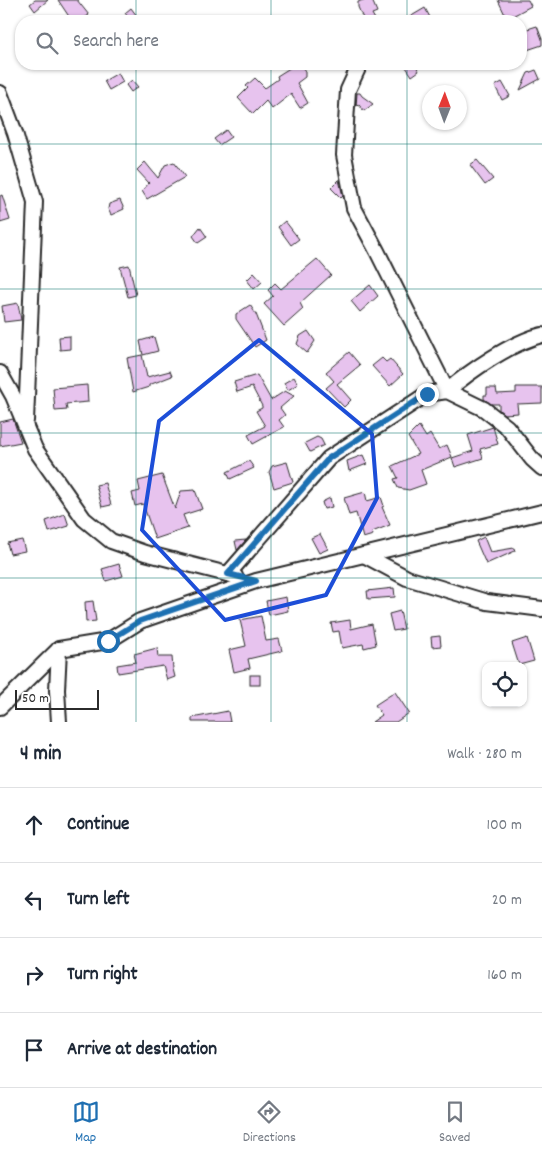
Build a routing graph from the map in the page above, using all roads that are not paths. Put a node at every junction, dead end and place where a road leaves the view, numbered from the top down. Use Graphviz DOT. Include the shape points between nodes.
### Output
graph roads {
  1 [pos="357,70"];
  2 [pos="0,92"];
  3 [pos="542,335"];
  4 [pos="0,374"];
  5 [pos="447,391"];
  6 [pos="26,427"];
  7 [pos="542,468"];
  8 [pos="542,512"];
  9 [pos="364,555"];
  10 [pos="228,574"];
  11 [pos="256,581"];
  12 [pos="542,609"];
  13 [pos="59,649"];
  14 [pos="0,707"];
  15 [pos="59,722"];
  1 -- 5 [label="street" via="348,90 344,155 354,208"];
  2 -- 6 [label="street" via="35,202"];
  3 -- 5 [label="street" via="529,338 468,372"];
  4 -- 6 [label="street"];
  5 -- 7 [label="street" via="484,409 508,427"];
  5 -- 10 [label="street" via="427,394 329,458"];
  6 -- 10 [label="street" via="35,449 84,519 111,541 145,554"];
  8 -- 9 [label="street"];
  9 -- 11 [label="street"];
  9 -- 12 [label="street" via="407,578 487,602"];
  10 -- 11 [label="street"];
  11 -- 13 [label="street" via="140,621 108,641"];
  13 -- 14 [label="street"];
  13 -- 15 [label="street"];
}
